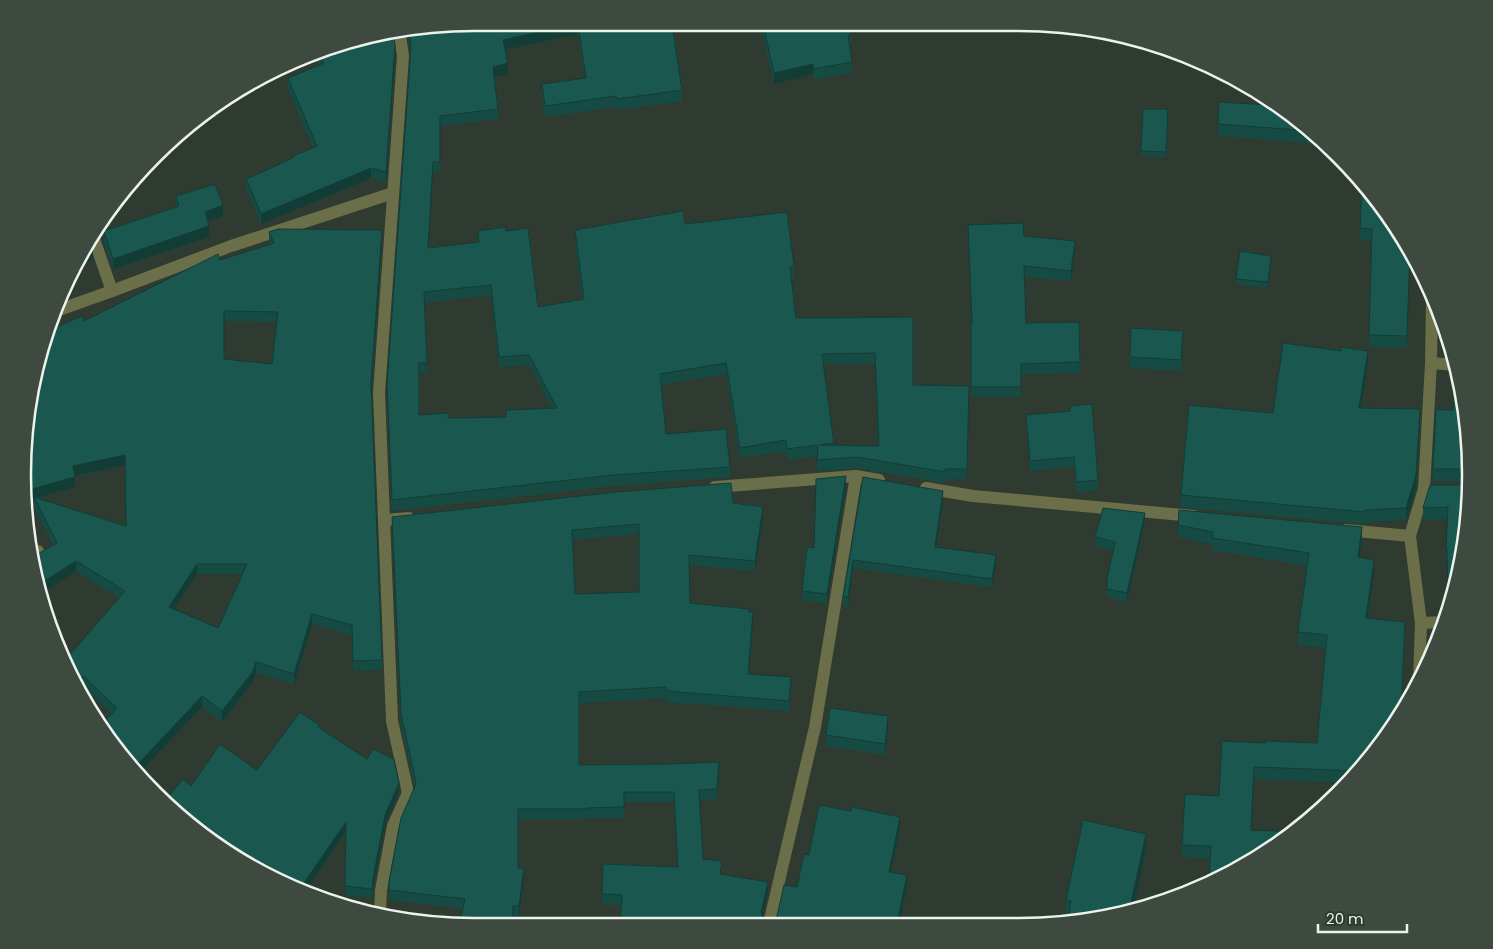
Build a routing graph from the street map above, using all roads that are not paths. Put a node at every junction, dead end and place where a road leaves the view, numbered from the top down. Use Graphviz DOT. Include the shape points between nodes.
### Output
graph roads {
  1 [pos="400,38"];
  2 [pos="393,193"];
  3 [pos="96,245"];
  4 [pos="112,291"];
  5 [pos="64,308"];
  6 [pos="1431,314"];
  7 [pos="1430,364"];
  8 [pos="1448,365"];
  9 [pos="856,476"];
  10 [pos="895,483"];
  11 [pos="914,486"];
  12 [pos="702,488"];
  13 [pos="423,516"];
  14 [pos="1206,517"];
  15 [pos="384,520"];
  16 [pos="1333,529"];
  17 [pos="1410,536"];
  18 [pos="1436,622"];
  19 [pos="1422,623"];
  20 [pos="1420,662"];
  21 [pos="380,907"];
  22 [pos="770,918"];
  1 -- 2 [label="street" via="403,56"];
  2 -- 4 [label="street" via="231,246"];
  2 -- 15 [label="street" via="379,393"];
  3 -- 4 [label="street"];
  4 -- 5 [label="street"];
  6 -- 7 [label="street"];
  7 -- 8 [label="street"];
  7 -- 17 [label="street" via="1428,489"];
  9 -- 10 [label="street"];
  9 -- 12 [label="street"];
  9 -- 22 [label="street" via="815,727"];
  11 -- 14 [label="street" via="973,496"];
  13 -- 15 [label="street"];
  15 -- 21 [label="street" via="392,721 408,793 393,826"];
  16 -- 17 [label="street"];
  17 -- 19 [label="street"];
  18 -- 19 [label="street"];
  19 -- 20 [label="street"];
}
